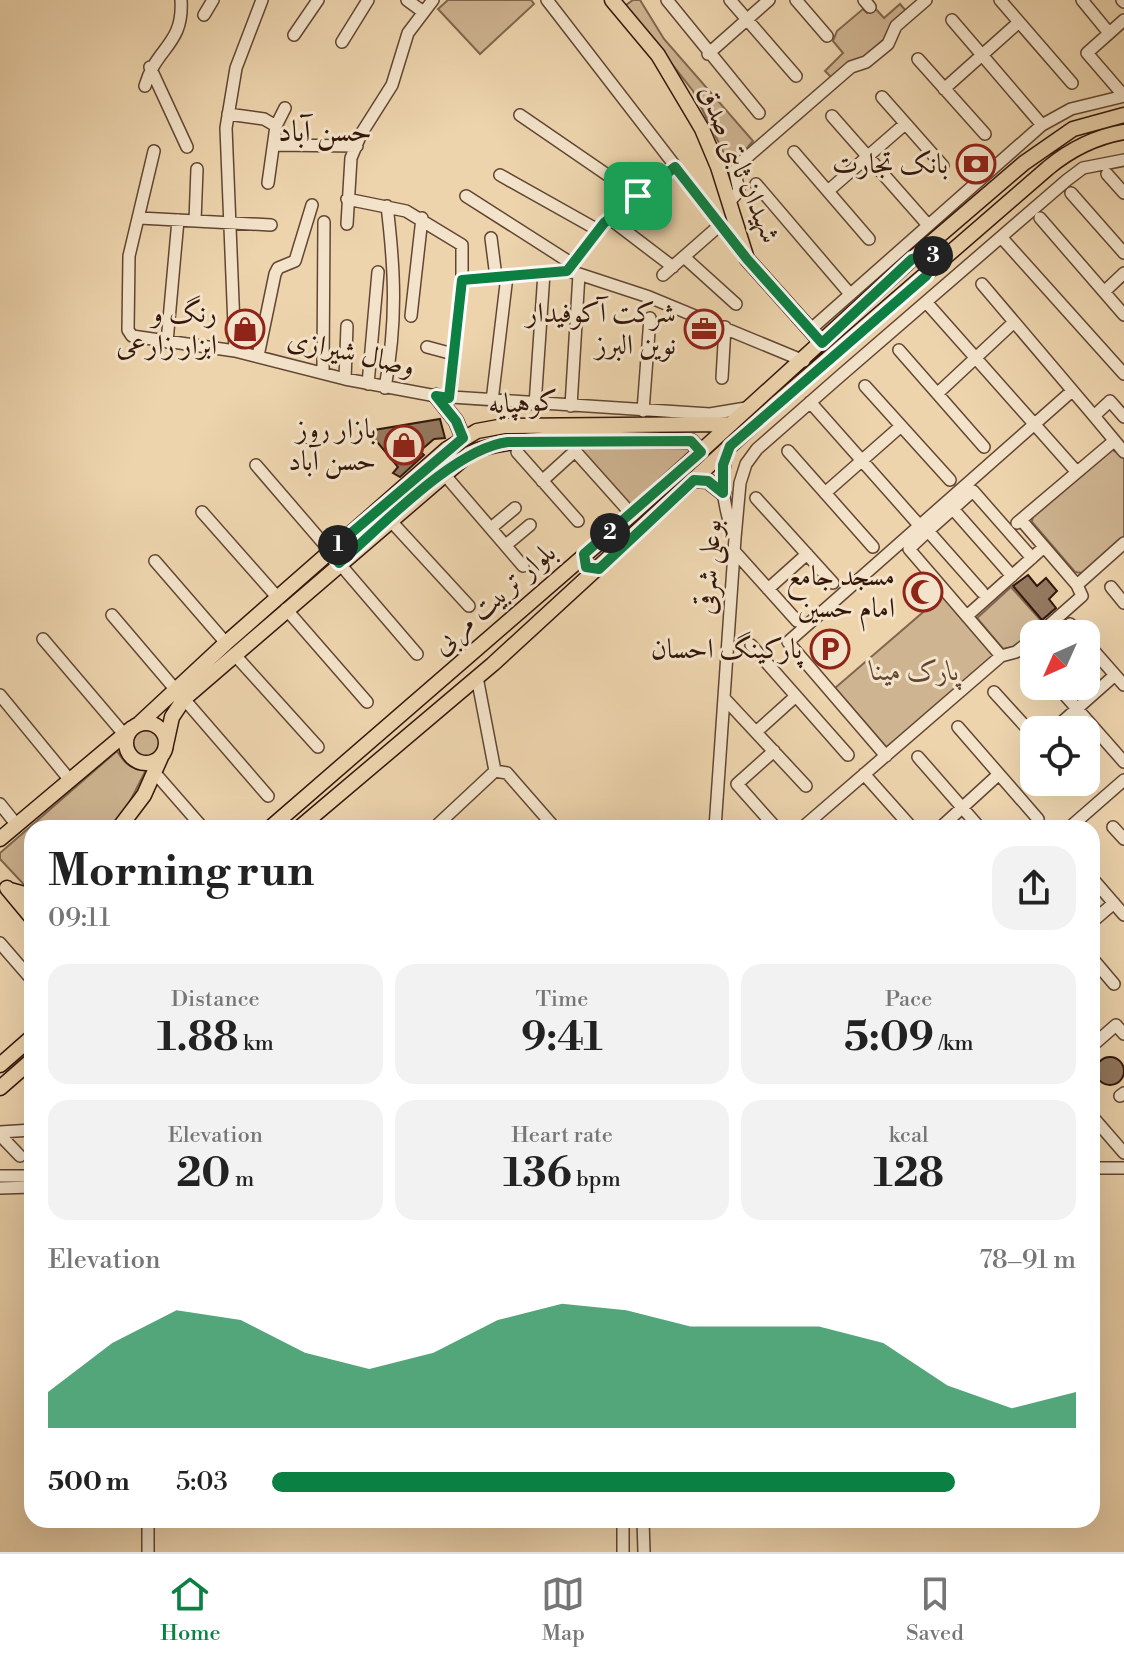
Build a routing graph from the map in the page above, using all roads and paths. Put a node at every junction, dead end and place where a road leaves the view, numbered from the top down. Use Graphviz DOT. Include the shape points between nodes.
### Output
graph roads {
  1 [pos="181,0"];
  2 [pos="213,0"];
  3 [pos="262,0"];
  4 [pos="318,0"];
  5 [pos="368,0"];
  6 [pos="407,0"];
  7 [pos="433,0"];
  8 [pos="547,0"];
  9 [pos="667,0"];
  10 [pos="730,0"];
  11 [pos="769,0"];
  12 [pos="796,0"];
  13 [pos="926,0"];
  14 [pos="1000,0"];
  15 [pos="1082,0"];
  16 [pos="618,2"];
  17 [pos="422,11"];
  18 [pos="204,15"];
  19 [pos="746,20"];
  20 [pos="952,20"];
  21 [pos="1124,20"];
  22 [pos="1019,22"];
  23 [pos="1109,33"];
  24 [pos="294,35"];
  25 [pos="827,36"];
  26 [pos="342,42"];
  27 [pos="708,54"];
  28 [pos="982,55"];
  29 [pos="918,59"];
  30 [pos="150,67"];
  31 [pos="796,76"];
  32 [pos="1072,83"];
  33 [pos="145,86"];
  34 [pos="944,89"];
  35 [pos="1124,96"];
  36 [pos="882,97"];
  37 [pos="285,108"];
  38 [pos="759,113"];
  39 [pos="228,114"];
  40 [pos="520,115"];
  41 [pos="1124,115"];
  42 [pos="832,116"];
  43 [pos="905,124"];
  44 [pos="1042,125"];
  45 [pos="276,126"];
  46 [pos="1124,132"];
  47 [pos="985,134"];
  48 [pos="274,145"];
  49 [pos="357,146"];
  50 [pos="187,147"];
  51 [pos="154,151"];
  52 [pos="794,152"];
  53 [pos="867,156"];
  54 [pos="1124,160"];
  55 [pos="943,166"];
  56 [pos="675,167"];
  57 [pos="197,169"];
  58 [pos="1107,174"];
  59 [pos="500,175"];
  60 [pos="268,183"];
  61 [pos="756,184"];
  62 [pos="828,191"];
  63 [pos="1071,193"];
  64 [pos="1124,193"];
  65 [pos="466,196"];
  66 [pos="638,196"];
  67 [pos="347,199"];
  68 [pos="730,201"];
  69 [pos="312,205"];
  70 [pos="387,206"];
  71 [pos="140,218"];
  72 [pos="422,218"];
  73 [pos="1040,218"];
  74 [pos="610,219"];
  75 [pos="178,220"];
  76 [pos="195,221"];
  77 [pos="324,222"];
  78 [pos="232,223"];
  79 [pos="347,224"];
  80 [pos="271,225"];
  81 [pos="720,225"];
  82 [pos="928,225"];
  83 [pos="598,230"];
  84 [pos="1001,237"];
  85 [pos="491,238"];
  86 [pos="869,239"];
  87 [pos="1124,253"];
  88 [pos="684,257"];
  89 [pos="747,259"];
  90 [pos="912,259"];
  91 [pos="673,267"];
  92 [pos="572,269"];
  93 [pos="378,272"];
  94 [pos="544,273"];
  95 [pos="1124,273"];
  96 [pos="663,275"];
  97 [pos="502,276"];
  98 [pos="926,276"];
  99 [pos="462,280"];
  100 [pos="982,284"];
  101 [pos="1104,292"];
  102 [pos="850,294"];
  103 [pos="926,302"];
  104 [pos="736,304"];
  105 [pos="1124,315"];
  106 [pos="411,316"];
  107 [pos="650,318"];
  108 [pos="1013,323"];
  109 [pos="347,326"];
  110 [pos="725,327"];
  111 [pos="810,330"];
  112 [pos="167,342"];
  113 [pos="822,343"];
  114 [pos="427,347"];
  115 [pos="899,350"];
  116 [pos="235,351"];
  117 [pos="453,354"];
  118 [pos="258,356"];
  119 [pos="975,359"];
  120 [pos="804,361"];
  121 [pos="323,373"];
  122 [pos="1124,374"];
  123 [pos="722,378"];
  124 [pos="345,379"];
  125 [pos="368,384"];
  126 [pos="865,386"];
  127 [pos="385,388"];
  128 [pos="1072,391"];
  129 [pos="938,393"];
  130 [pos="442,397"];
  131 [pos="492,401"];
  132 [pos="810,402"];
  133 [pos="535,405"];
  134 [pos="571,406"];
  135 [pos="751,407"];
  136 [pos="643,411"];
  137 [pos="1094,416"];
  138 [pos="1124,417"];
  139 [pos="731,424"];
  140 [pos="706,425"];
  141 [pos="1033,425"];
  142 [pos="901,426"];
  143 [pos="463,438"];
  144 [pos="585,438"];
  145 [pos="1114,441"];
  146 [pos="696,446"];
  147 [pos="730,446"];
  148 [pos="984,447"];
  149 [pos="788,451"];
  150 [pos="517,452"];
  151 [pos="1124,452"];
  152 [pos="862,461"];
  153 [pos="256,465"];
  154 [pos="1075,470"];
  155 [pos="444,474"];
  156 [pos="694,480"];
  157 [pos="950,480"];
  158 [pos="542,481"];
  159 [pos="723,493"];
  160 [pos="825,493"];
  161 [pos="756,498"];
  162 [pos="625,507"];
  163 [pos="515,508"];
  164 [pos="953,509"];
  165 [pos="202,512"];
  166 [pos="389,519"];
  167 [pos="1021,520"];
  168 [pos="578,521"];
  169 [pos="530,525"];
  170 [pos="491,528"];
  171 [pos="924,528"];
  172 [pos="1008,530"];
  173 [pos="735,538"];
  174 [pos="1124,543"];
  175 [pos="506,545"];
  176 [pos="873,547"];
  177 [pos="1044,547"];
  178 [pos="735,552"];
  179 [pos="584,554"];
  180 [pos="807,554"];
  181 [pos="335,557"];
  182 [pos="1032,558"];
  183 [pos="155,561"];
  184 [pos="523,566"];
  185 [pos="599,569"];
  186 [pos="1012,576"];
  187 [pos="833,583"];
  188 [pos="1077,585"];
  189 [pos="1111,587"];
  190 [pos="768,589"];
  191 [pos="982,592"];
  192 [pos="1124,603"];
  193 [pos="282,604"];
  194 [pos="469,606"];
  195 [pos="112,615"];
  196 [pos="968,615"];
  197 [pos="1055,620"];
  198 [pos="797,621"];
  199 [pos="43,639"];
  200 [pos="751,645"];
  201 [pos="230,648"];
  202 [pos="1020,649"];
  203 [pos="417,654"];
  204 [pos="1001,656"];
  205 [pos="1100,658"];
  206 [pos="1115,675"];
  207 [pos="477,677"];
  208 [pos="1124,685"];
  209 [pos="994,692"];
  210 [pos="180,694"];
  211 [pos="0,695"];
  212 [pos="796,696"];
  213 [pos="724,698"];
  214 [pos="1069,700"];
  215 [pos="367,702"];
  216 [pos="1077,709"];
  217 [pos="1069,716"];
  218 [pos="1020,721"];
  219 [pos="958,727"];
  220 [pos="132,728"];
  221 [pos="756,732"];
  222 [pos="318,747"];
  223 [pos="774,751"];
  224 [pos="163,753"];
  225 [pos="848,755"];
  226 [pos="886,756"];
  227 [pos="918,757"];
  228 [pos="1124,762"];
  229 [pos="495,771"];
  230 [pos="155,773"];
  231 [pos="864,774"];
  232 [pos="999,774"];
  233 [pos="69,779"];
  234 [pos="1124,780"];
  235 [pos="806,786"];
  236 [pos="268,796"];
  237 [pos="0,804"];
  238 [pos="962,808"];
  239 [pos="1038,819"];
  240 [pos="126,820"];
  241 [pos="196,820"];
  242 [pos="286,820"];
  243 [pos="308,820"];
  244 [pos="443,820"];
  245 [pos="548,820"];
  246 [pos="716,820"];
  247 [pos="769,820"];
  248 [pos="811,820"];
  249 [pos="905,820"];
  250 [pos="949,820"];
  251 [pos="973,820"];
  252 [pos="1078,820"];
  253 [pos="16,824"];
  254 [pos="1113,827"];
  255 [pos="0,839"];
  256 [pos="1124,839"];
  257 [pos="3,885"];
  258 [pos="1100,887"];
  259 [pos="24,893"];
  260 [pos="1114,903"];
  261 [pos="24,909"];
  262 [pos="1100,915"];
  263 [pos="1124,915"];
  264 [pos="0,943"];
  265 [pos="1100,967"];
  266 [pos="24,971"];
  267 [pos="1114,984"];
  268 [pos="1124,1034"];
  269 [pos="1100,1039"];
  270 [pos="24,1044"];
  271 [pos="15,1052"];
  272 [pos="24,1058"];
  273 [pos="0,1065"];
  274 [pos="24,1067"];
  275 [pos="0,1088"];
  276 [pos="1100,1129"];
  277 [pos="24,1131"];
  278 [pos="0,1134"];
  279 [pos="1124,1153"];
  280 [pos="20,1156"];
  281 [pos="1100,1168"];
  282 [pos="1124,1168"];
  283 [pos="0,1176"];
  284 [pos="24,1176"];
  285 [pos="24,1187"];
  286 [pos="0,1188"];
  287 [pos="148,1528"];
  288 [pos="623,1528"];
  289 [pos="643,1528"];
  290 [pos="148,1552"];
  291 [pos="623,1552"];
  292 [pos="644,1552"];
  1 -- 30 [label="street" via="179,31"];
  2 -- 18 [label="street"];
  3 -- 39 [label="street" via="236,68"];
  4 -- 24 [label="street"];
  5 -- 26 [label="street"];
  6 -- 17 [label="street"];
  7 -- 17 [label="street"];
  8 -- 56 [label="street"];
  9 -- 27 [label="street"];
  10 -- 19 [label="street"];
  11 -- 19 [label="street"];
  12 -- 25 [label="street"];
  13 -- 68 [label="street" via="896,26 888,44 851,67 738,165 739,191"];
  14 -- 22 [label="street"];
  15 -- 23 [label="street"];
  16 -- 68 [label="main road, شهیدان ثابتی صدق" via="682,92"];
  17 -- 49 [label="street" via="408,33 392,85"];
  19 -- 27 [label="street"];
  19 -- 31 [label="street"];
  20 -- 28 [label="street"];
  21 -- 23 [label="street"];
  22 -- 28 [label="street"];
  22 -- 32 [label="street"];
  23 -- 35 [label="street" via="1087,53"];
  27 -- 38 [label="street"];
  28 -- 34 [label="street"];
  28 -- 44 [label="street"];
  29 -- 34 [label="street"];
  30 -- 33 [label="street"];
  30 -- 50 [label="street"];
  34 -- 47 [label="street"];
  35 -- 44 [label="street" via="1071,109"];
  36 -- 43 [label="street"];
  37 -- 45 [label="street"];
  39 -- 45 [label="street"];
  39 -- 78 [label="street"];
  40 -- 66 [label="street"];
  41 -- 90 [label="main road, بلوار تربیت مربی" via="1073,129 1048,145"];
  42 -- 53 [label="street"];
  43 -- 53 [label="street"];
  43 -- 55 [label="street"];
  44 -- 82 [label="street"];
  45 -- 48 [label="street"];
  46 -- 98 [label="main road, بلوار تربیت مربی" via="1067,153"];
  48 -- 49 [label="street"];
  48 -- 60 [label="street"];
  49 -- 67 [label="street"];
  51 -- 71 [label="street"];
  52 -- 62 [label="street"];
  53 -- 62 [label="street"];
  53 -- 82 [label="street"];
  54 -- 84 [label="street, بوعلی شرقی" via="1083,168"];
  56 -- 66 [label="street"];
  56 -- 81 [label="street"];
  57 -- 76 [label="street"];
  58 -- 64 [label="street"];
  59 -- 83 [label="street"];
  61 -- 102 [label="street"];
  62 -- 86 [label="street"];
  63 -- 87 [label="street"];
  65 -- 92 [label="street"];
  66 -- 74 [label="street"];
  67 -- 70 [label="street"];
  67 -- 79 [label="street"];
  68 -- 89 [label="main road, شهیدان ثابتی صدق"];
  69 -- 118 [label="street" via="295,261 275,274"];
  70 -- 72 [label="street"];
  70 -- 127 [label="street" via="396,281 394,340"];
  71 -- 75 [label="street"];
  71 -- 112 [label="street, وصال شیرازی" via="129,256 128,330 132,336"];
  72 -- 99 [label="street" via="459,240"];
  72 -- 106 [label="street"];
  73 -- 101 [label="street"];
  74 -- 83 [label="street"];
  74 -- 91 [label="street"];
  75 -- 76 [label="street"];
  75 -- 112 [label="street"];
  76 -- 78 [label="street"];
  77 -- 121 [label="street"];
  78 -- 80 [label="street"];
  78 -- 116 [label="street"];
  81 -- 88 [label="street"];
  81 -- 89 [label="street"];
  82 -- 102 [label="street"];
  83 -- 92 [label="street"];
  84 -- 103 [label="street, بوعلی شرقی"];
  84 -- 122 [label="street"];
  85 -- 97 [label="street"];
  88 -- 91 [label="street"];
  88 -- 104 [label="street"];
  89 -- 111 [label="main road, شهیدان ثابتی صدق"];
  90 -- 98 [label="main road" via="934,256"];
  90 -- 113 [label="main road, بلوار تربیت مربی"];
  91 -- 96 [label="street"];
  92 -- 94 [label="street"];
  92 -- 110 [label="street"];
  92 -- 134 [label="street"];
  93 -- 125 [label="street"];
  94 -- 97 [label="street"];
  94 -- 133 [label="street"];
  95 -- 101 [label="street"];
  97 -- 99 [label="street"];
  97 -- 131 [label="street"];
  98 -- 147 [label="main road, بلوار تربیت مربی"];
  99 -- 117 [label="street"];
  100 -- 108 [label="street"];
  101 -- 105 [label="street"];
  102 -- 111 [label="street"];
  103 -- 119 [label="street"];
  103 -- 132 [label="street, بوعلی شرقی"];
  107 -- 136 [label="street"];
  108 -- 119 [label="street"];
  108 -- 128 [label="street"];
  109 -- 124 [label="street"];
  110 -- 120 [label="street"];
  110 -- 123 [label="street"];
  111 -- 113 [label="main road, شهیدان ثابتی صدق"];
  112 -- 116 [label="street, وصال شیرازی"];
  113 -- 120 [label="main road, بلوار تربیت مربی"];
  114 -- 117 [label="street"];
  115 -- 129 [label="street"];
  116 -- 118 [label="street, وصال شیرازی"];
  117 -- 130 [label="street"];
  118 -- 121 [label="street, وصال شیرازی"];
  119 -- 129 [label="street"];
  119 -- 141 [label="street"];
  120 -- 135 [label="main road, بلوار تربیت مربی"];
  121 -- 124 [label="street, وصال شیرازی"];
  124 -- 125 [label="street, وصال شیرازی"];
  125 -- 127 [label="street, وصال شیرازی"];
  126 -- 142 [label="street"];
  127 -- 130 [label="street, وصال شیرازی"];
  128 -- 137 [label="street"];
  128 -- 141 [label="street"];
  129 -- 148 [label="street"];
  130 -- 131 [label="street, وصال شیرازی"];
  130 -- 143 [label="main road"];
  131 -- 133 [label="street, وصال شیرازی"];
  132 -- 152 [label="street"];
  132 -- 173 [label="street, بوعلی شرقی" via="746,464"];
  133 -- 134 [label="street, وصال شیرازی"];
  134 -- 136 [label="street, وصال شیرازی"];
  135 -- 136 [label="street, وصال شیرازی" via="710,414"];
  135 -- 139 [label="main road, بلوار تربیت مربی"];
  137 -- 138 [label="street" via="1110,401"];
  137 -- 145 [label="street"];
  139 -- 140 [label="main road, کوهپایه"];
  139 -- 146 [label="main road, بلوار تربیت مربی"];
  140 -- 144 [label="main road, کوهپایه"];
  140 -- 146 [label="main road" via="710,439"];
  141 -- 154 [label="street"];
  141 -- 171 [label="street"];
  142 -- 152 [label="street"];
  142 -- 157 [label="street"];
  143 -- 144 [label="main road, کوهپایه" via="490,427"];
  143 -- 181 [label="main road, کوهپایه"];
  144 -- 146 [label="main road, کوهپایه"];
  144 -- 155 [label="main road, کوهپایه" via="495,443 469,454"];
  144 -- 158 [label="street"];
  144 -- 162 [label="street"];
  145 -- 151 [label="street"];
  145 -- 154 [label="street"];
  146 -- 179 [label="main road, بلوار تربیت مربی"];
  147 -- 156 [label="main road, بلوار تربیت مربی"];
  147 -- 159 [label="street" via="723,465"];
  149 -- 160 [label="street"];
  150 -- 158 [label="street"];
  152 -- 160 [label="street"];
  152 -- 171 [label="street"];
  153 -- 181 [label="street"];
  154 -- 167 [label="street"];
  155 -- 166 [label="main road, کوهپایه"];
  155 -- 170 [label="street"];
  156 -- 159 [label="main road" via="708,481"];
  156 -- 185 [label="main road, بلوار تربیت مربی"];
  158 -- 168 [label="street"];
  159 -- 173 [label="street"];
  160 -- 176 [label="street"];
  161 -- 180 [label="street"];
  163 -- 170 [label="street"];
  164 -- 171 [label="street"];
  164 -- 172 [label="street" via="973,491"];
  164 -- 186 [label="street"];
  165 -- 193 [label="street"];
  166 -- 181 [label="main road, کوهپایه"];
  166 -- 194 [label="street"];
  167 -- 172 [label="street"];
  167 -- 177 [label="street"];
  169 -- 175 [label="street"];
  170 -- 175 [label="street"];
  171 -- 191 [label="street"];
  171 -- 196 [label="street" via="909,549"];
  171 -- 226 [label="street" via="788,642"];
  172 -- 182 [label="street"];
  173 -- 178 [label="street, بوعلی شرقی"];
  174 -- 188 [label="street"];
  175 -- 184 [label="street"];
  177 -- 182 [label="street"];
  177 -- 188 [label="street"];
  178 -- 190 [label="street"];
  178 -- 213 [label="street, بوعلی شرقی"];
  179 -- 185 [label="main road" via="586,567"];
  179 -- 242 [label="main road, بلوار تربیت مربی"];
  180 -- 187 [label="street"];
  180 -- 190 [label="street"];
  181 -- 193 [label="main road, کوهپایه"];
  181 -- 203 [label="street"];
  182 -- 186 [label="street"];
  183 -- 201 [label="street"];
  185 -- 207 [label="main road, بلوار تربیت مربی"];
  186 -- 196 [label="street"];
  188 -- 197 [label="street" via="1082,596"];
  189 -- 192 [label="street"];
  190 -- 198 [label="street"];
  193 -- 201 [label="main road, کوهپایه"];
  193 -- 215 [label="street"];
  195 -- 210 [label="street"];
  196 -- 204 [label="street"];
  199 -- 220 [label="street"];
  200 -- 212 [label="street"];
  201 -- 210 [label="main road, کوهپایه"];
  201 -- 222 [label="street"];
  202 -- 204 [label="street"];
  204 -- 226 [label="street"];
  205 -- 206 [label="street"];
  206 -- 208 [label="street"];
  206 -- 216 [label="street"];
  207 -- 229 [label="street"];
  207 -- 243 [label="main road, بلوار تربیت مربی"];
  209 -- 218 [label="street"];
  210 -- 220 [label="main road, کوهپایه"];
  210 -- 224 [label="main road, کوهپایه"];
  210 -- 236 [label="street"];
  211 -- 233 [label="street"];
  212 -- 221 [label="street"];
  212 -- 225 [label="street"];
  213 -- 221 [label="street"];
  213 -- 246 [label="street, بوعلی شرقی"];
  214 -- 216 [label="street"];
  216 -- 217 [label="street"];
  216 -- 228 [label="street"];
  219 -- 232 [label="street"];
  220 -- 224 [label="main road" via="152,724 162,731"];
  220 -- 224 [label="main road" via="126,740 132,757 143,763"];
  220 -- 233 [label="main road, کوهپایه"];
  221 -- 223 [label="street"];
  223 -- 235 [label="street"];
  223 -- 247 [label="street" via="737,784"];
  224 -- 230 [label="main road, کوهپایه"];
  226 -- 231 [label="street"];
  227 -- 238 [label="street"];
  229 -- 244 [label="street"];
  229 -- 245 [label="street" via="507,773"];
  230 -- 240 [label="main road, کوهپایه"];
  230 -- 241 [label="street"];
  231 -- 248 [label="street"];
  231 -- 249 [label="street"];
  232 -- 238 [label="street"];
  232 -- 239 [label="street"];
  233 -- 253 [label="main road, کوهپایه"];
  234 -- 252 [label="street"];
  237 -- 253 [label="street"];
  238 -- 250 [label="street"];
  238 -- 251 [label="street"];
  253 -- 255 [label="main road, کوهپایه"];
  254 -- 256 [label="street"];
  257 -- 259 [label="main road"];
  257 -- 261 [label="main road"];
  258 -- 260 [label="street"];
  260 -- 262 [label="street"];
  260 -- 263 [label="street"];
  264 -- 266 [label="street"];
  265 -- 267 [label="street"];
  268 -- 269 [label="street" via="1116,1025"];
  270 -- 271 [label="main road"];
  271 -- 272 [label="main road"];
  271 -- 273 [label="main road"];
  274 -- 275 [label="main road"];
  276 -- 279 [label="street"];
  277 -- 278 [label="street"];
  278 -- 280 [label="street"];
  281 -- 282 [label="street"];
  283 -- 284 [label="street"];
  285 -- 286 [label="street"];
  287 -- 290 [label="street"];
  288 -- 291 [label="street"];
  289 -- 292 [label="street"];
}
